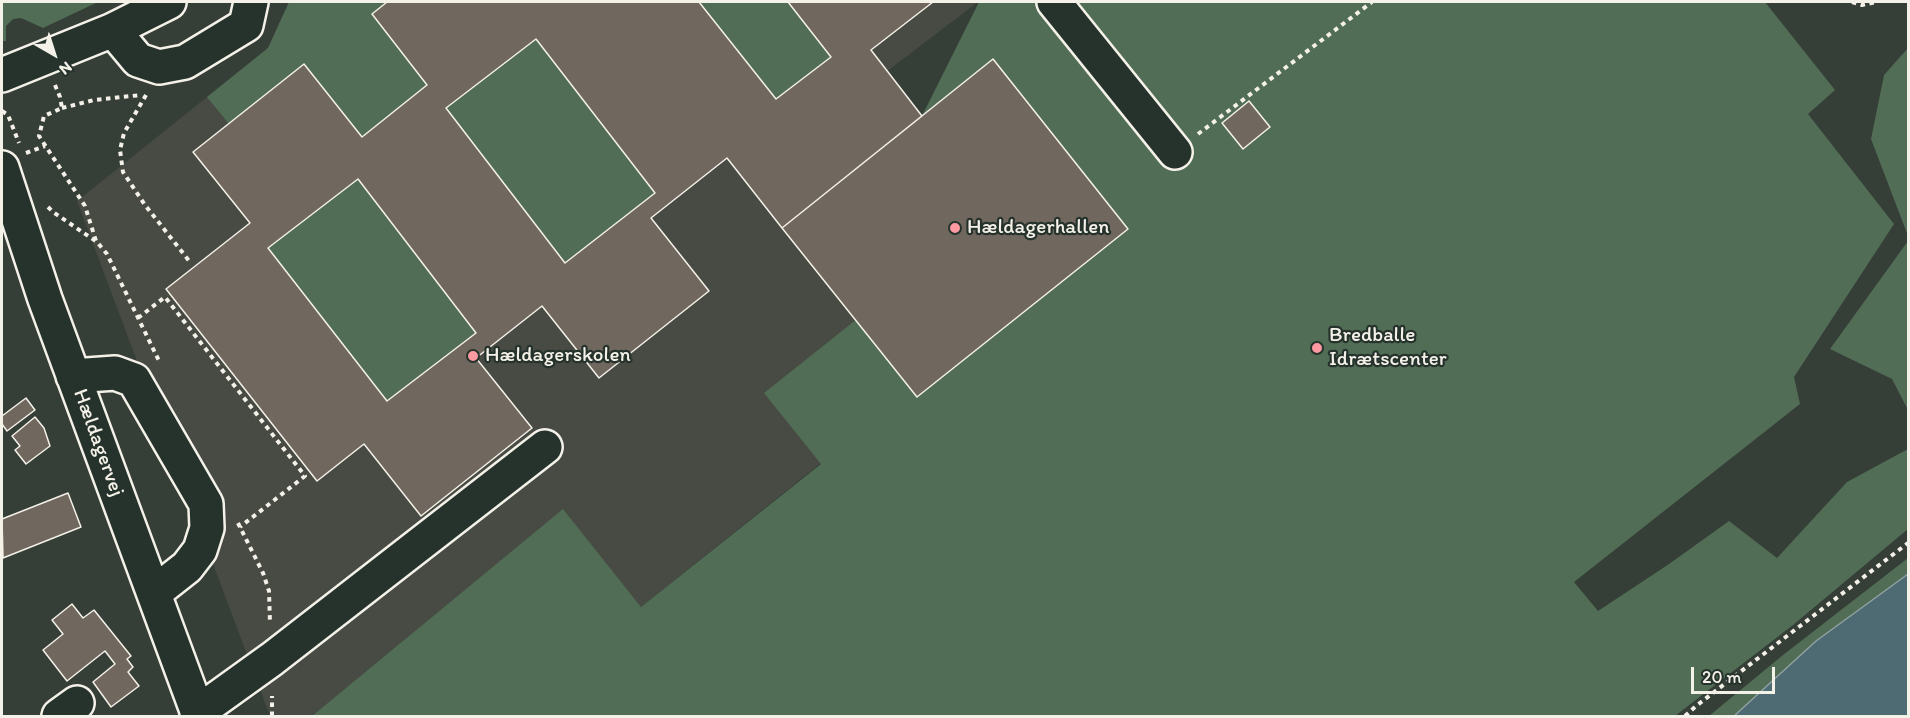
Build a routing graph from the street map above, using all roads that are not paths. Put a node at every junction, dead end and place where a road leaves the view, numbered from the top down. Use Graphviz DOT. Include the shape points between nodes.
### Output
graph roads {
  1 [pos="169,2"];
  2 [pos="251,2"];
  3 [pos="1054,2"];
  4 [pos="113,30"];
  5 [pos="2,75"];
  6 [pos="1175,152"];
  7 [pos="2,168"];
  8 [pos="73,376"];
  9 [pos="545,447"];
  10 [pos="154,593"];
  11 [pos="198,715"];
  1 -- 4 [label="street"];
  2 -- 4 [label="street" via="246,25 185,62 159,67 138,60"];
  3 -- 6 [label="street"];
  4 -- 5 [label="street"];
  7 -- 8 [label="street, Hældagervej"];
  8 -- 10 [label="street, Hældagervej"];
  8 -- 10 [label="street" via="115,373 134,380 206,504 207,528 201,550 187,567"];
  9 -- 11 [label="street"];
  10 -- 11 [label="street, Hældagervej"];
}
